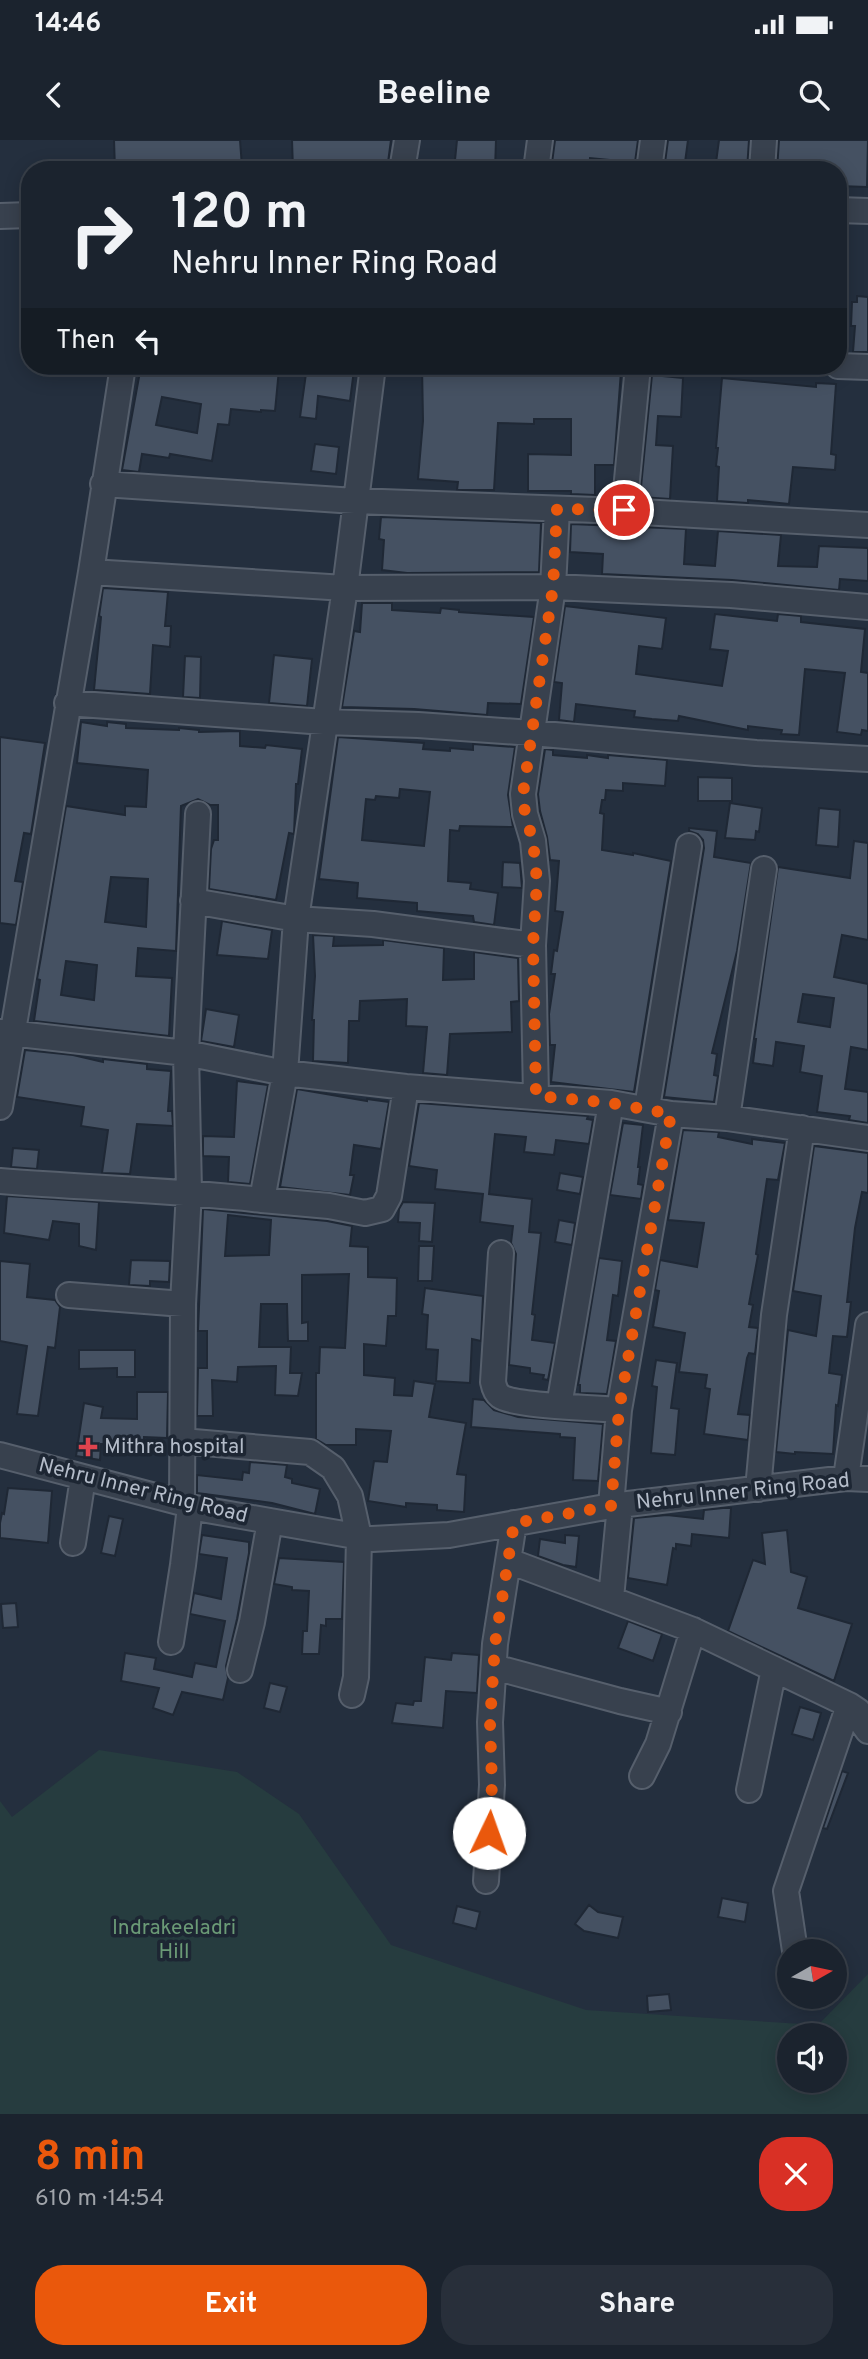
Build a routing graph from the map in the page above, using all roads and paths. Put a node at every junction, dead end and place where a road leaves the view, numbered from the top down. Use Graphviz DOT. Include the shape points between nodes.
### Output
graph roads {
  1 [pos="407,140"];
  2 [pos="540,140"];
  3 [pos="653,140"];
  4 [pos="764,140"];
  5 [pos="404,161"];
  6 [pos="537,161"];
  7 [pos="650,161"];
  8 [pos="763,161"];
  9 [pos="847,210"];
  10 [pos="868,211"];
  11 [pos="21,215"];
  12 [pos="0,216"];
  13 [pos="847,366"];
  14 [pos="868,367"];
  15 [pos="121,375"];
  16 [pos="372,375"];
  17 [pos="637,375"];
  18 [pos="103,484"];
  19 [pos="355,501"];
  20 [pos="557,509"];
  21 [pos="624,510"];
  22 [pos="868,525"];
  23 [pos="90,572"];
  24 [pos="553,587"];
  25 [pos="345,588"];
  26 [pos="868,607"];
  27 [pos="67,703"];
  28 [pos="324,722"];
  29 [pos="532,733"];
  30 [pos="868,760"];
  31 [pos="198,814"];
  32 [pos="689,846"];
  33 [pos="764,869"];
  34 [pos="193,901"];
  35 [pos="296,919"];
  36 [pos="533,945"];
  37 [pos="6,1032"];
  38 [pos="186,1053"];
  39 [pos="285,1073"];
  40 [pos="405,1087"];
  41 [pos="536,1096"];
  42 [pos="611,1103"];
  43 [pos="0,1107"];
  44 [pos="659,1111"];
  45 [pos="727,1118"];
  46 [pos="802,1128"];
  47 [pos="868,1138"];
  48 [pos="0,1181"];
  49 [pos="189,1191"];
  50 [pos="262,1200"];
  51 [pos="501,1253"];
  52 [pos="69,1295"];
  53 [pos="183,1304"];
  54 [pos="868,1325"];
  55 [pos="559,1406"];
  56 [pos="619,1410"];
  57 [pos="182,1441"];
  58 [pos="0,1455"];
  59 [pos="83,1478"];
  60 [pos="857,1478"];
  61 [pos="758,1489"];
  62 [pos="186,1505"];
  63 [pos="616,1506"];
  64 [pos="270,1521"];
  65 [pos="514,1523"];
  66 [pos="359,1537"];
  67 [pos="73,1543"];
  68 [pos="509,1561"];
  69 [pos="611,1598"];
  70 [pos="693,1630"];
  71 [pos="171,1642"];
  72 [pos="494,1667"];
  73 [pos="774,1669"];
  74 [pos="240,1670"];
  75 [pos="352,1695"];
  76 [pos="858,1710"];
  77 [pos="669,1712"];
  78 [pos="868,1731"];
  79 [pos="642,1776"];
  80 [pos="749,1790"];
  81 [pos="486,1881"];
  82 [pos="793,1939"];
  1 -- 5 [label="street"];
  2 -- 6 [label="street"];
  3 -- 7 [label="street"];
  4 -- 8 [label="street"];
  9 -- 10 [label="street"];
  11 -- 12 [label="street"];
  13 -- 14 [label="street"];
  15 -- 18 [label="street"];
  16 -- 19 [label="street"];
  17 -- 21 [label="street"];
  18 -- 19 [label="street"];
  18 -- 23 [label="street"];
  19 -- 20 [label="street"];
  19 -- 25 [label="street"];
  20 -- 21 [label="street"];
  20 -- 24 [label="street"];
  21 -- 22 [label="street"];
  23 -- 25 [label="street"];
  23 -- 27 [label="street"];
  24 -- 25 [label="street"];
  24 -- 26 [label="street"];
  24 -- 29 [label="street"];
  25 -- 28 [label="street"];
  27 -- 28 [label="street"];
  27 -- 37 [label="street"];
  28 -- 29 [label="street"];
  28 -- 35 [label="street"];
  29 -- 30 [label="street"];
  29 -- 36 [label="street" via="523,794 537,881"];
  31 -- 34 [label="street"];
  32 -- 44 [label="street"];
  33 -- 45 [label="street"];
  34 -- 35 [label="street"];
  34 -- 38 [label="street"];
  35 -- 36 [label="street"];
  35 -- 39 [label="street"];
  36 -- 41 [label="street"];
  37 -- 38 [label="street"];
  37 -- 43 [label="street"];
  38 -- 39 [label="street"];
  38 -- 49 [label="street"];
  39 -- 40 [label="street"];
  39 -- 50 [label="street"];
  40 -- 41 [label="street"];
  40 -- 50 [label="street" via="389,1196 382,1209 365,1213"];
  41 -- 42 [label="street"];
  42 -- 44 [label="street"];
  42 -- 55 [label="street"];
  44 -- 45 [label="street"];
  44 -- 56 [label="street"];
  45 -- 46 [label="street"];
  46 -- 47 [label="street"];
  46 -- 61 [label="street" via="774,1315"];
  48 -- 49 [label="street"];
  49 -- 50 [label="street"];
  49 -- 53 [label="street"];
  51 -- 55 [label="street" via="495,1390 501,1397"];
  52 -- 53 [label="street"];
  53 -- 57 [label="street"];
  54 -- 60 [label="street"];
  55 -- 56 [label="street"];
  56 -- 63 [label="street"];
  57 -- 62 [label="street"];
  57 -- 66 [label="street" via="310,1452 333,1468 351,1496"];
  58 -- 59 [label="street, Nehru Inner Ring Road"];
  59 -- 62 [label="street, Nehru Inner Ring Road"];
  59 -- 67 [label="street"];
  60 -- 61 [label="street, Nehru Inner Ring Road"];
  61 -- 63 [label="street, Nehru Inner Ring Road"];
  62 -- 64 [label="street, Nehru Inner Ring Road"];
  62 -- 71 [label="street" via="183,1565"];
  63 -- 65 [label="street, Nehru Inner Ring Road"];
  63 -- 69 [label="street"];
  64 -- 66 [label="street, Nehru Inner Ring Road"];
  64 -- 74 [label="street"];
  65 -- 66 [label="street, Nehru Inner Ring Road" via="449,1535"];
  65 -- 68 [label="street"];
  66 -- 75 [label="street"];
  68 -- 69 [label="street"];
  68 -- 72 [label="street"];
  69 -- 70 [label="street"];
  70 -- 73 [label="street"];
  70 -- 77 [label="street"];
  72 -- 77 [label="street"];
  72 -- 81 [label="street"];
  73 -- 76 [label="street"];
  73 -- 80 [label="street"];
  76 -- 78 [label="street"];
  76 -- 82 [label="street" via="786,1891"];
  77 -- 79 [label="street"];
}
